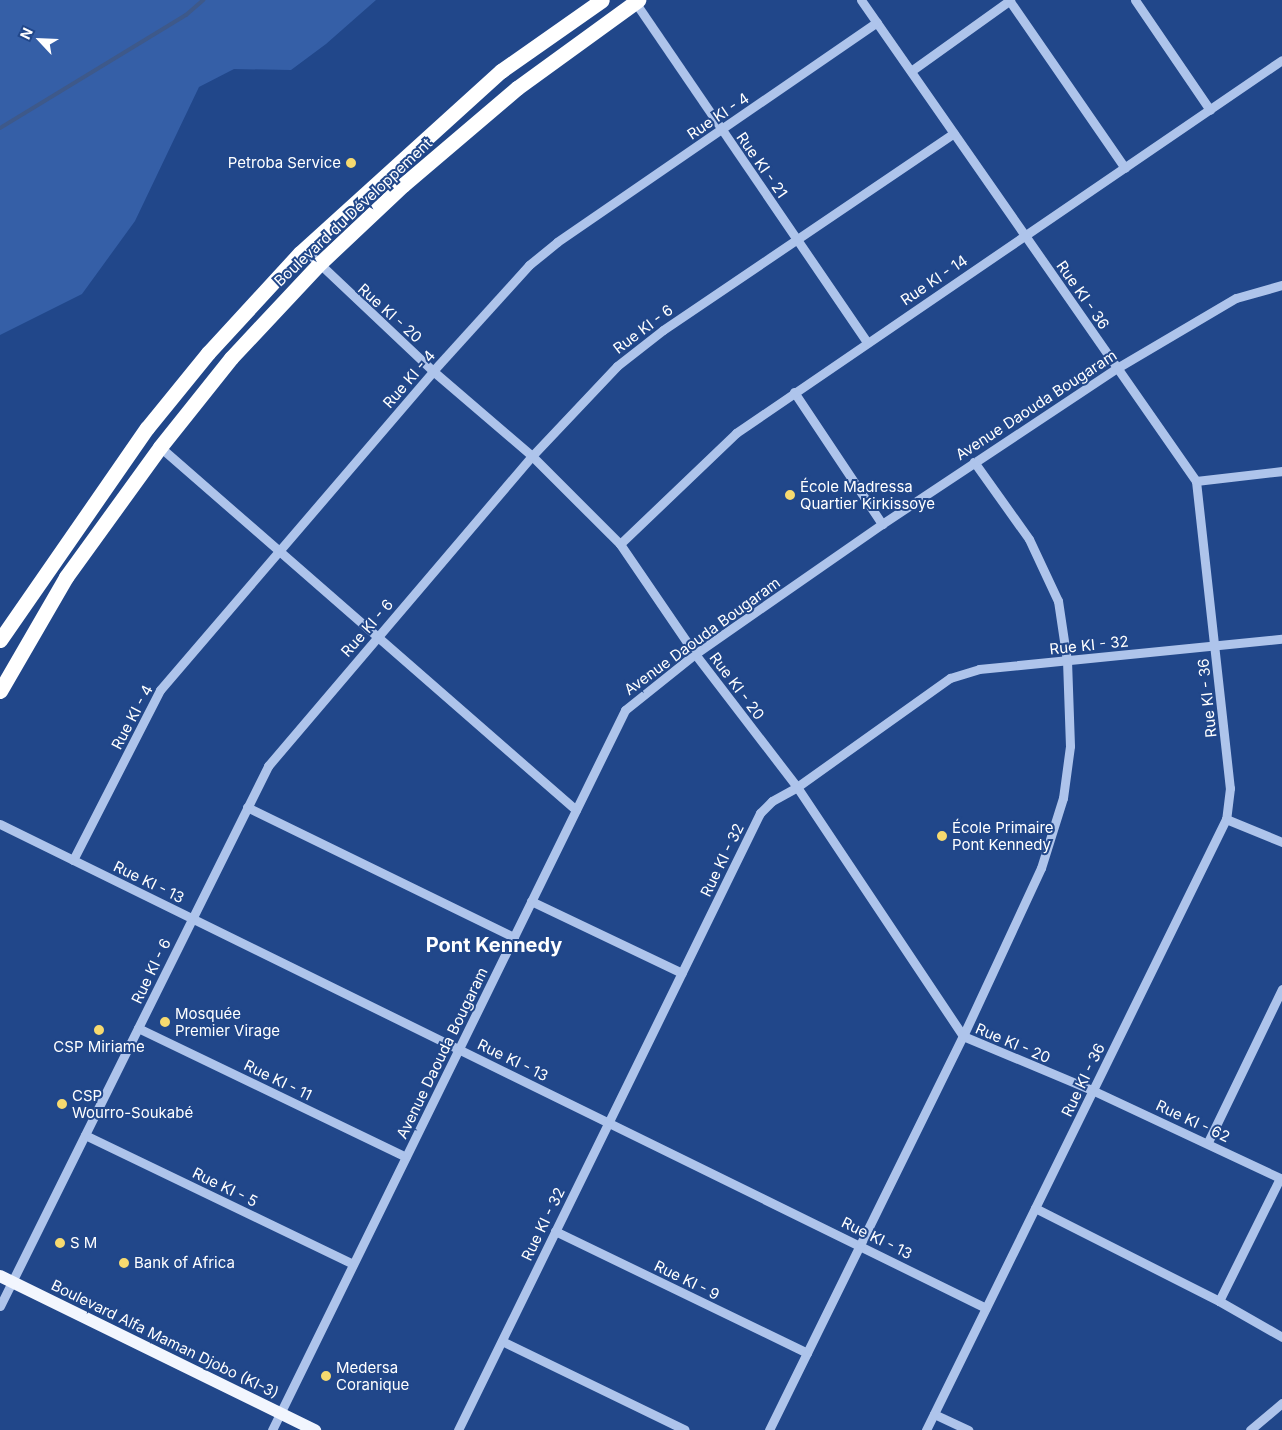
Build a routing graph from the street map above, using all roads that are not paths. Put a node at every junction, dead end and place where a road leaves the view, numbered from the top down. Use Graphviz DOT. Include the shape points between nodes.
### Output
graph roads {
  1 [pos="602,0"];
  2 [pos="861,0"];
  3 [pos="1010,0"];
  4 [pos="1135,0"];
  5 [pos="637,1"];
  6 [pos="877,22"];
  7 [pos="1282,60"];
  8 [pos="911,71"];
  9 [pos="1210,110"];
  10 [pos="722,131"];
  11 [pos="954,133"];
  12 [pos="1125,168"];
  13 [pos="390,169"];
  14 [pos="403,185"];
  15 [pos="1025,235"];
  16 [pos="797,238"];
  17 [pos="304,250"];
  18 [pos="318,266"];
  19 [pos="1282,285"];
  20 [pos="867,342"];
  21 [pos="1117,368"];
  22 [pos="433,371"];
  23 [pos="794,392"];
  24 [pos="160,447"];
  25 [pos="532,456"];
  26 [pos="974,462"];
  27 [pos="1282,471"];
  28 [pos="1196,481"];
  29 [pos="882,524"];
  30 [pos="620,544"];
  31 [pos="279,551"];
  32 [pos="377,638"];
  33 [pos="1282,639"];
  34 [pos="0,640"];
  35 [pos="1216,644"];
  36 [pos="695,654"];
  37 [pos="1067,662"];
  38 [pos="0,691"];
  39 [pos="797,787"];
  40 [pos="247,807"];
  41 [pos="576,810"];
  42 [pos="1226,819"];
  43 [pos="0,824"];
  44 [pos="1282,842"];
  45 [pos="73,860"];
  46 [pos="531,901"];
  47 [pos="192,919"];
  48 [pos="514,937"];
  49 [pos="682,973"];
  50 [pos="1282,989"];
  51 [pos="138,1028"];
  52 [pos="963,1036"];
  53 [pos="459,1049"];
  54 [pos="1092,1090"];
  55 [pos="609,1122"];
  56 [pos="85,1135"];
  57 [pos="1208,1142"];
  58 [pos="406,1157"];
  59 [pos="1281,1179"];
  60 [pos="1035,1208"];
  61 [pos="555,1231"];
  62 [pos="860,1246"];
  63 [pos="353,1264"];
  64 [pos="0,1276"];
  65 [pos="12,1282"];
  66 [pos="1219,1301"];
  67 [pos="0,1306"];
  68 [pos="986,1308"];
  69 [pos="1282,1337"];
  70 [pos="502,1341"];
  71 [pos="807,1353"];
  72 [pos="1282,1403"];
  73 [pos="280,1413"];
  74 [pos="934,1414"];
  75 [pos="272,1430"];
  76 [pos="315,1430"];
  77 [pos="458,1430"];
  78 [pos="685,1430"];
  79 [pos="769,1430"];
  80 [pos="926,1430"];
  81 [pos="969,1430"];
  82 [pos="1250,1430"];
  1 -- 13 [label="highway, Boulevard du Développement" via="501,71"];
  2 -- 6 [label="street, Rue KI - 36"];
  3 -- 8 [label="street"];
  3 -- 12 [label="street"];
  4 -- 9 [label="street"];
  5 -- 10 [label="street, Rue KI - 21"];
  5 -- 14 [label="highway, Boulevard du Développement" via="517,88"];
  6 -- 8 [label="street, Rue KI - 36"];
  6 -- 10 [label="street, Rue KI - 4"];
  7 -- 9 [label="street, Rue KI - 14"];
  8 -- 11 [label="street, Rue KI - 36"];
  9 -- 12 [label="street, Rue KI - 14"];
  10 -- 16 [label="street, Rue KI - 21"];
  10 -- 22 [label="street, Rue KI - 4" via="557,242 529,265"];
  11 -- 15 [label="street, Rue KI - 36"];
  11 -- 16 [label="street, Rue KI - 6"];
  12 -- 15 [label="street, Rue KI - 14"];
  13 -- 14 [label="highway"];
  13 -- 17 [label="highway, Boulevard du Développement"];
  14 -- 18 [label="highway, Boulevard du Développement"];
  15 -- 20 [label="street, Rue KI - 14"];
  15 -- 21 [label="street, Rue KI - 36"];
  16 -- 20 [label="street, Rue KI - 21"];
  16 -- 25 [label="street, Rue KI - 6" via="633,351"];
  17 -- 18 [label="street, Rue KI - 20"];
  17 -- 34 [label="highway, Boulevard du Développement" via="208,353 147,428"];
  18 -- 22 [label="street, Rue KI - 20"];
  18 -- 24 [label="highway, Boulevard du Développement" via="231,358"];
  19 -- 21 [label="street, Avenue Daouda Bougaram" via="1236,298"];
  20 -- 23 [label="street, Rue KI - 14"];
  21 -- 26 [label="street, Avenue Daouda Bougaram"];
  21 -- 28 [label="street, Rue KI - 36"];
  22 -- 25 [label="street, Rue KI - 20"];
  22 -- 31 [label="street, Rue KI - 4"];
  23 -- 29 [label="street"];
  23 -- 30 [label="street, Rue KI - 14" via="705,460"];
  24 -- 31 [label="street"];
  24 -- 38 [label="highway, Boulevard du Développement" via="66,577"];
  25 -- 30 [label="street, Rue KI - 20"];
  25 -- 32 [label="street, Rue KI - 6"];
  26 -- 29 [label="street, Avenue Daouda Bougaram"];
  26 -- 37 [label="street" via="1029,539 1051,581 1058,601"];
  27 -- 28 [label="street"];
  28 -- 35 [label="street, Rue KI - 36"];
  29 -- 36 [label="street, Avenue Daouda Bougaram"];
  30 -- 36 [label="street, Rue KI - 20"];
  31 -- 32 [label="street"];
  31 -- 45 [label="street, Rue KI - 4" via="160,690"];
  32 -- 40 [label="street, Rue KI - 6" via="268,766"];
  32 -- 41 [label="street"];
  33 -- 35 [label="street, Rue KI - 32"];
  35 -- 37 [label="street, Rue KI - 32"];
  35 -- 42 [label="street, Rue KI - 36" via="1230,788"];
  36 -- 39 [label="street, Rue KI - 20"];
  36 -- 41 [label="street, Avenue Daouda Bougaram" via="625,710"];
  37 -- 39 [label="street, Rue KI - 32" via="979,669 950,678"];
  37 -- 52 [label="street" via="1070,746 1063,798 1041,868"];
  39 -- 49 [label="street, Rue KI - 32" via="772,801 760,813"];
  39 -- 52 [label="street, Rue KI - 20"];
  40 -- 47 [label="street, Rue KI - 6"];
  40 -- 48 [label="street"];
  41 -- 46 [label="street, Avenue Daouda Bougaram"];
  42 -- 44 [label="street"];
  42 -- 54 [label="street, Rue KI - 36"];
  43 -- 45 [label="street, Rue KI - 13"];
  45 -- 47 [label="street, Rue KI - 13"];
  46 -- 48 [label="street, Avenue Daouda Bougaram"];
  46 -- 49 [label="street"];
  47 -- 51 [label="street, Rue KI - 6"];
  47 -- 53 [label="street, Rue KI - 13"];
  48 -- 53 [label="street, Avenue Daouda Bougaram"];
  49 -- 55 [label="street, Rue KI - 32"];
  50 -- 57 [label="street"];
  51 -- 56 [label="street, Rue KI - 6"];
  51 -- 58 [label="street, Rue KI - 11"];
  52 -- 54 [label="street, Rue KI - 20"];
  52 -- 62 [label="street"];
  53 -- 55 [label="street, Rue KI - 13"];
  53 -- 58 [label="street, Avenue Daouda Bougaram"];
  54 -- 57 [label="street, Rue KI - 62"];
  54 -- 60 [label="street, Rue KI - 36"];
  55 -- 61 [label="street, Rue KI - 32"];
  55 -- 62 [label="street, Rue KI - 13"];
  56 -- 63 [label="street, Rue KI - 5"];
  56 -- 65 [label="street, Rue KI - 6"];
  57 -- 59 [label="street, Rue KI - 62"];
  58 -- 63 [label="street, Avenue Daouda Bougaram"];
  59 -- 66 [label="street"];
  60 -- 66 [label="street"];
  60 -- 68 [label="street, Rue KI - 36"];
  61 -- 70 [label="street, Rue KI - 32"];
  61 -- 71 [label="street, Rue KI - 9"];
  62 -- 68 [label="street, Rue KI - 13"];
  62 -- 71 [label="street"];
  63 -- 73 [label="street, Avenue Daouda Bougaram"];
  64 -- 65 [label="main road, Boulevard Alfa Maman Djobo (KI-3)"];
  65 -- 67 [label="street, Rue KI - 6"];
  65 -- 73 [label="main road, Boulevard Alfa Maman Djobo (KI-3)"];
  66 -- 69 [label="street"];
  68 -- 74 [label="street, Rue KI - 36"];
  70 -- 77 [label="street, Rue KI - 32"];
  70 -- 78 [label="street"];
  71 -- 79 [label="street"];
  72 -- 82 [label="street"];
  73 -- 75 [label="street, Avenue Daouda Bougaram"];
  73 -- 76 [label="main road, Boulevard Alfa Maman Djobo (KI-3)"];
  74 -- 80 [label="street, Rue KI - 36"];
  74 -- 81 [label="street"];
}
